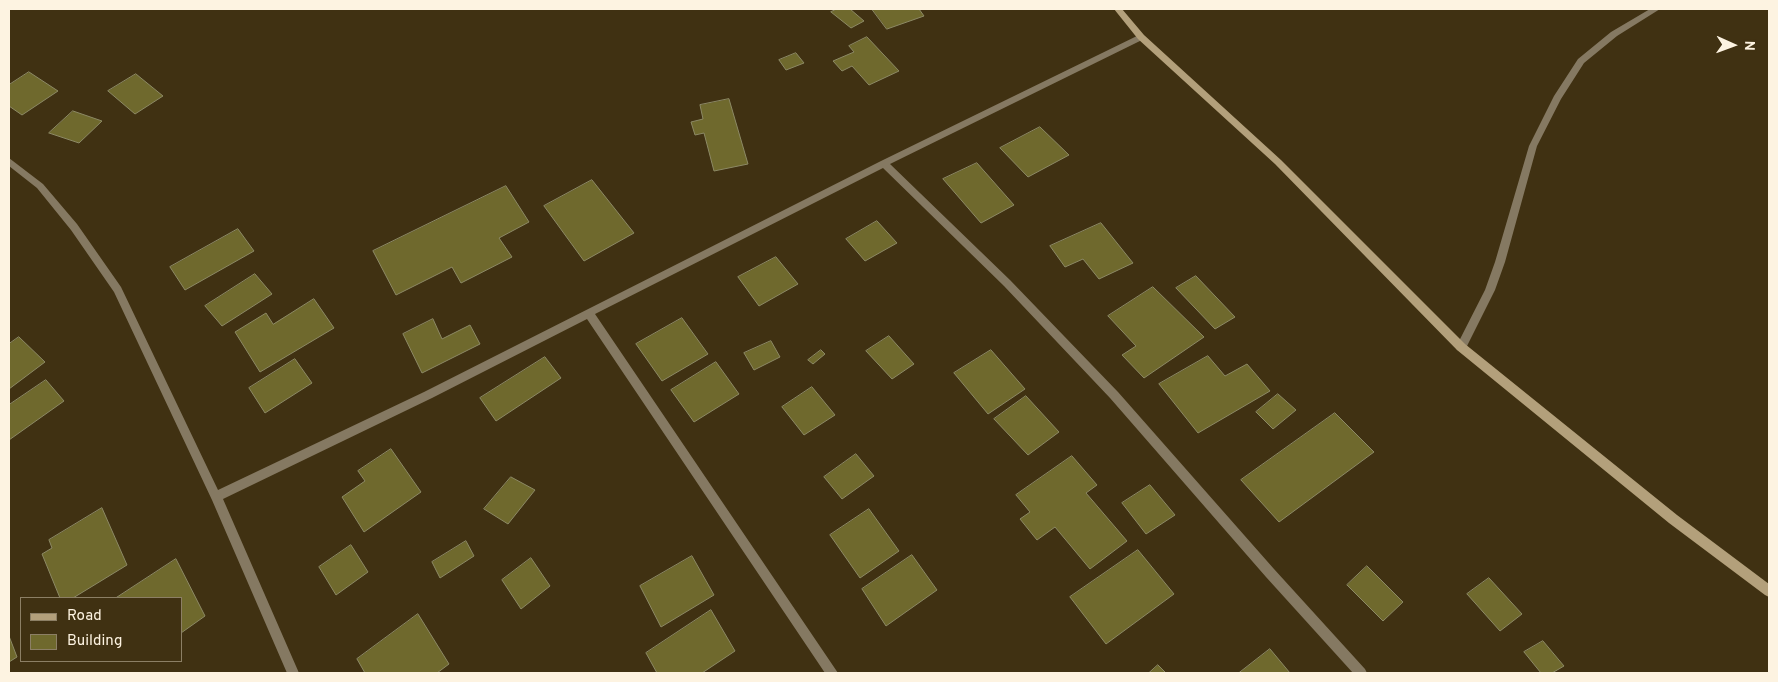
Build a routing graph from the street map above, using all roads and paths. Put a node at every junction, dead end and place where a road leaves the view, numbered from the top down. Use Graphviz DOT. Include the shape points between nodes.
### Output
graph roads {
  1 [pos="1118,9"];
  2 [pos="1656,9"];
  3 [pos="1142,37"];
  4 [pos="9,160"];
  5 [pos="884,163"];
  6 [pos="589,313"];
  7 [pos="1461,347"];
  8 [pos="216,497"];
  9 [pos="1769,591"];
  10 [pos="293,673"];
  11 [pos="832,673"];
  12 [pos="1361,673"];
  1 -- 3 [label="main road"];
  2 -- 7 [label="street" via="1614,34 1581,61 1558,98 1533,146 1490,290"];
  3 -- 5 [label="street"];
  3 -- 7 [label="main road" via="1278,162"];
  4 -- 8 [label="street" via="40,186 74,227 118,290"];
  5 -- 6 [label="street"];
  5 -- 12 [label="street" via="1007,283 1114,395"];
  6 -- 8 [label="street"];
  6 -- 11 [label="street"];
  7 -- 9 [label="main road" via="1673,520"];
  8 -- 10 [label="street"];
}
